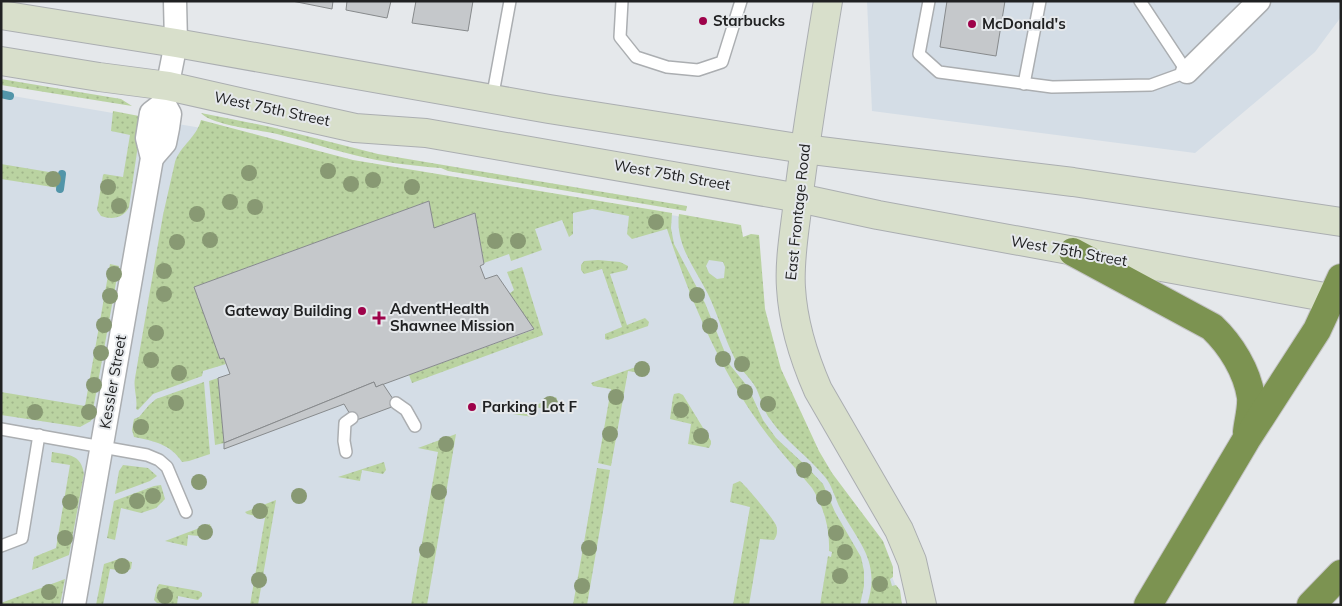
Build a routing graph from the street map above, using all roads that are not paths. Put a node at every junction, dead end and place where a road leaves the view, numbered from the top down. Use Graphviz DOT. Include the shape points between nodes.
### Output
graph roads {
  1 [pos="175,1"];
  2 [pos="510,1"];
  3 [pos="622,1"];
  4 [pos="741,1"];
  5 [pos="828,1"];
  6 [pos="929,1"];
  7 [pos="1040,1"];
  8 [pos="1140,1"];
  9 [pos="1259,1"];
  10 [pos="1,14"];
  11 [pos="176,43"];
  12 [pos="1,61"];
  13 [pos="1187,72"];
  14 [pos="1024,84"];
  15 [pos="166,95"];
  16 [pos="492,100"];
  17 [pos="804,148"];
  18 [pos="799,198"];
  19 [pos="1341,222"];
  20 [pos="1073,252"];
  21 [pos="1337,292"];
  22 [pos="396,403"];
  23 [pos="352,418"];
  24 [pos="415,426"];
  25 [pos="1,429"];
  26 [pos="39,436"];
  27 [pos="1246,440"];
  28 [pos="101,446"];
  29 [pos="346,452"];
  30 [pos="186,512"];
  31 [pos="1,546"];
  32 [pos="1341,574"];
  33 [pos="74,605"];
  34 [pos="922,605"];
  35 [pos="1148,605"];
  36 [pos="1312,605"];
  1 -- 11 [label="street"];
  2 -- 16 [label="lane"];
  3 -- 4 [label="lane" via="620,37 636,57 667,67 698,70 722,62"];
  5 -- 17 [label="main road, East Frontage Road"];
  6 -- 14 [label="lane" via="920,54 939,72"];
  7 -- 14 [label="lane"];
  8 -- 13 [label="lane"];
  9 -- 13 [label="street"];
  10 -- 11 [label="main road"];
  11 -- 15 [label="street"];
  11 -- 16 [label="main road"];
  12 -- 15 [label="main road, West 75th Street" via="99,77"];
  13 -- 14 [label="lane" via="1151,85 1052,87"];
  15 -- 18 [label="main road, West 75th Street" via="355,128 426,132"];
  15 -- 28 [label="street, Kessler Street" via="170,114 168,128 165,142 152,158"];
  16 -- 17 [label="main road"];
  17 -- 18 [label="main road, East Frontage Road"];
  17 -- 19 [label="main road" via="1073,182"];
  18 -- 20 [label="main road, West 75th Street"];
  18 -- 34 [label="main road, East Frontage Road" via="791,287 802,346 818,390 899,530 912,561"];
  20 -- 21 [label="main road, West 75th Street"];
  20 -- 27 [label="highway" via="1212,327 1224,338 1245,373 1251,399"];
  21 -- 27 [label="highway" via="1317,330"];
  22 -- 24 [label="lane" via="406,410"];
  23 -- 29 [label="lane" via="345,423"];
  25 -- 26 [label="lane"];
  26 -- 28 [label="lane"];
  26 -- 31 [label="lane" via="22,538"];
  27 -- 35 [label="highway"];
  28 -- 30 [label="lane" via="159,460 167,467"];
  28 -- 33 [label="street, Kessler Street"];
  32 -- 36 [label="highway"];
}
